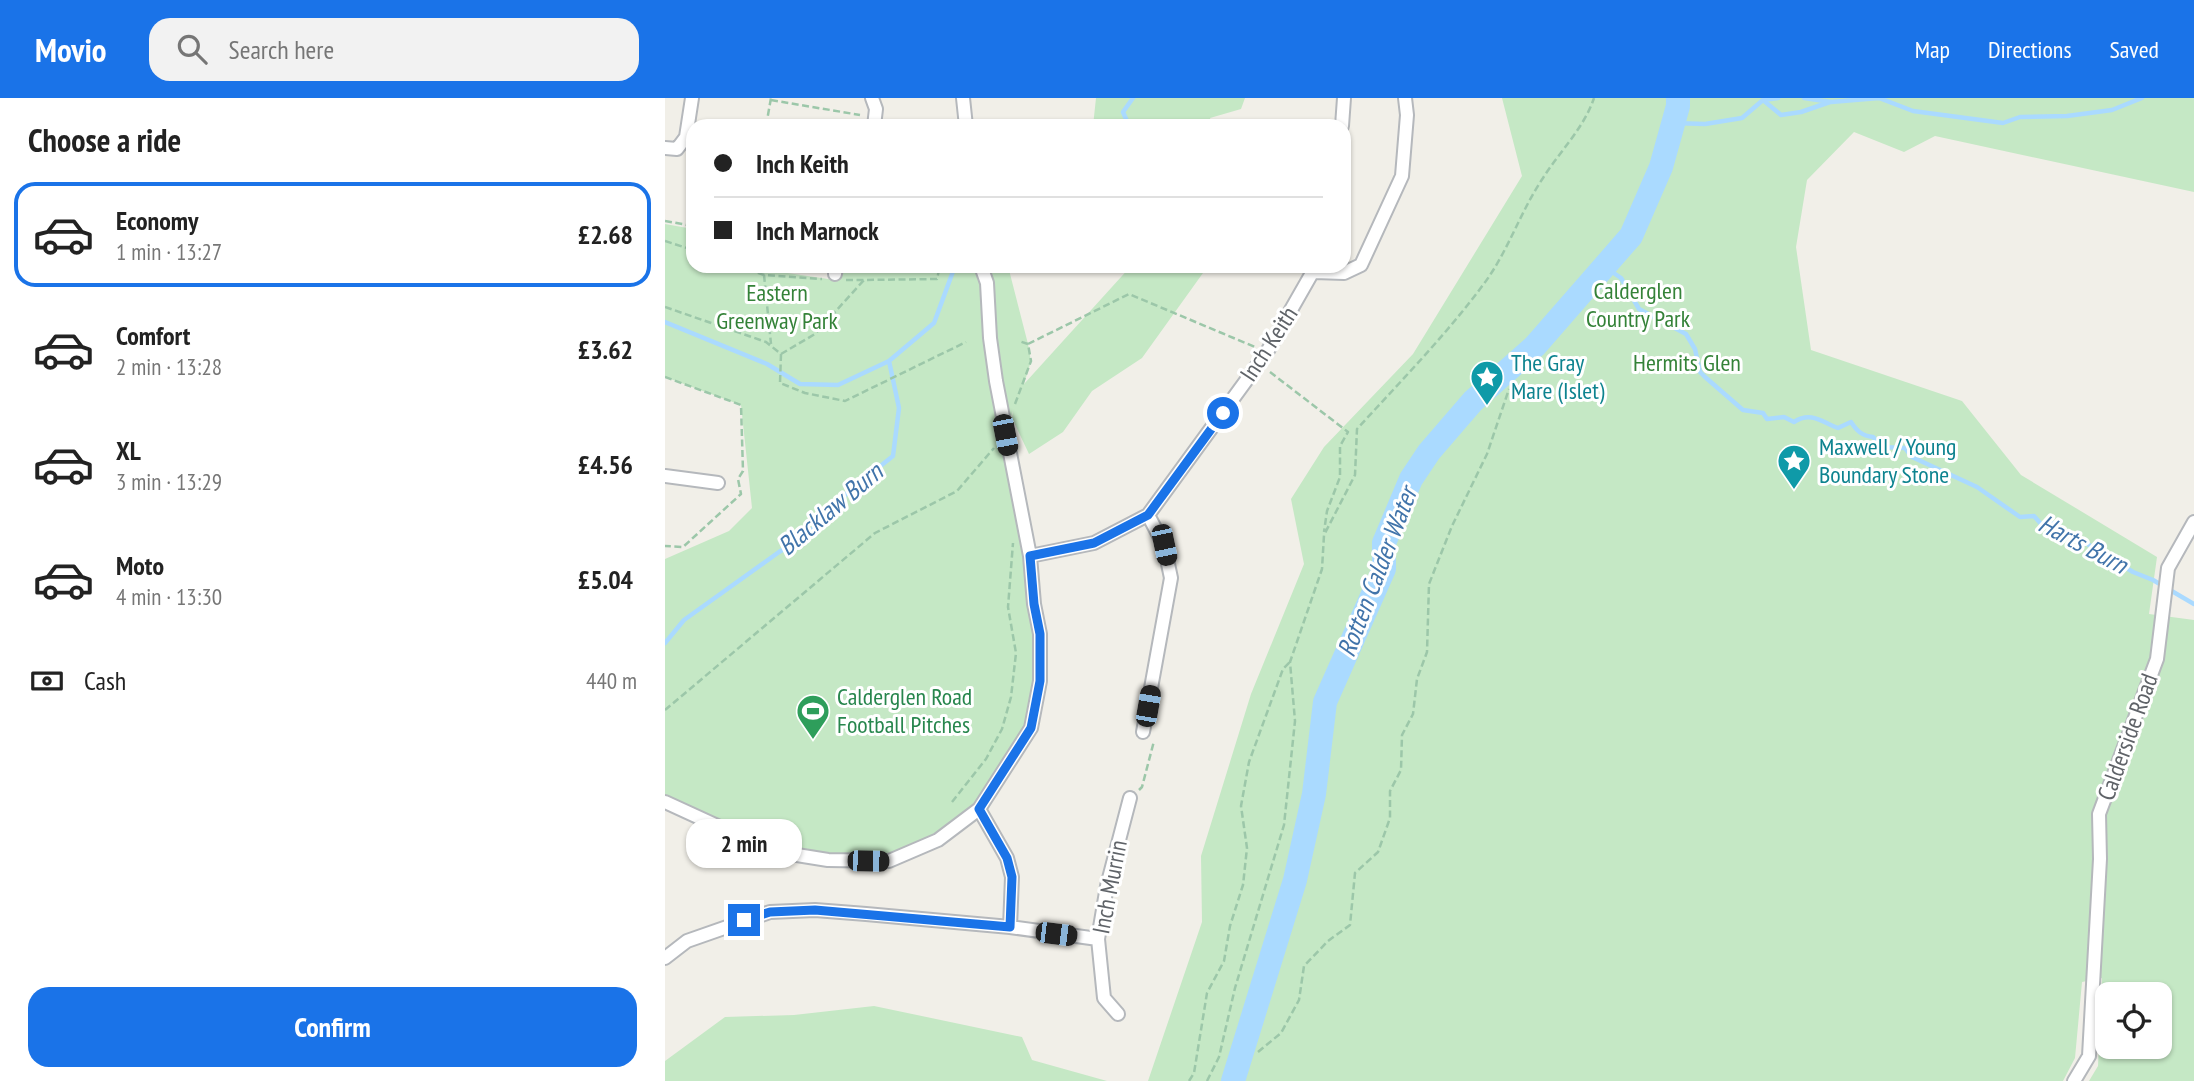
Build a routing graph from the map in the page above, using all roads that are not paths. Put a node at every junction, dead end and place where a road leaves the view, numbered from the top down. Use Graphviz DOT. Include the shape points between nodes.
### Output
graph roads {
  1 [pos="692,98"];
  2 [pos="872,98"];
  3 [pos="963,98"];
  4 [pos="1344,98"];
  5 [pos="1405,98"];
  6 [pos="690,119"];
  7 [pos="875,119"];
  8 [pos="965,119"];
  9 [pos="1342,119"];
  10 [pos="686,141"];
  11 [pos="665,148"];
  12 [pos="1351,270"];
  13 [pos="983,273"];
  14 [pos="1313,273"];
  15 [pos="665,476"];
  16 [pos="717,483"];
  17 [pos="1148,515"];
  18 [pos="2194,522"];
  19 [pos="1030,556"];
  20 [pos="1143,732"];
  21 [pos="1130,798"];
  22 [pos="665,802"];
  23 [pos="979,809"];
  24 [pos="1010,927"];
  25 [pos="1098,939"];
  26 [pos="665,958"];
  27 [pos="1118,1014"];
  28 [pos="2074,1081"];
  1 -- 6 [label="street"];
  2 -- 7 [label="street"];
  3 -- 8 [label="street"];
  4 -- 9 [label="street"];
  5 -- 12 [label="street, Inch Keith" via="1402,176 1361,265"];
  10 -- 11 [label="street" via="677,149"];
  13 -- 19 [label="street" via="1005,435"];
  14 -- 17 [label="street, Inch Keith" via="1267,352"];
  15 -- 16 [label="street"];
  17 -- 19 [label="street, Inch Keith" via="1094,543"];
  17 -- 20 [label="street" via="1164,545 1171,578"];
  18 -- 28 [label="street, Calderside Road" via="2168,568 2157,659 2099,814 2101,859 2089,1056"];
  19 -- 23 [label="street" via="1040,634 1040,681 1031,728"];
  21 -- 25 [label="street, Inch Murrin"];
  22 -- 23 [label="street" via="772,851 828,860 888,861 937,839"];
  23 -- 24 [label="street" via="1007,858 1012,877"];
  24 -- 25 [label="street"];
  24 -- 26 [label="street" via="815,910 770,912 687,941"];
  25 -- 27 [label="street, Inch Murrin" via="1104,998"];
}
